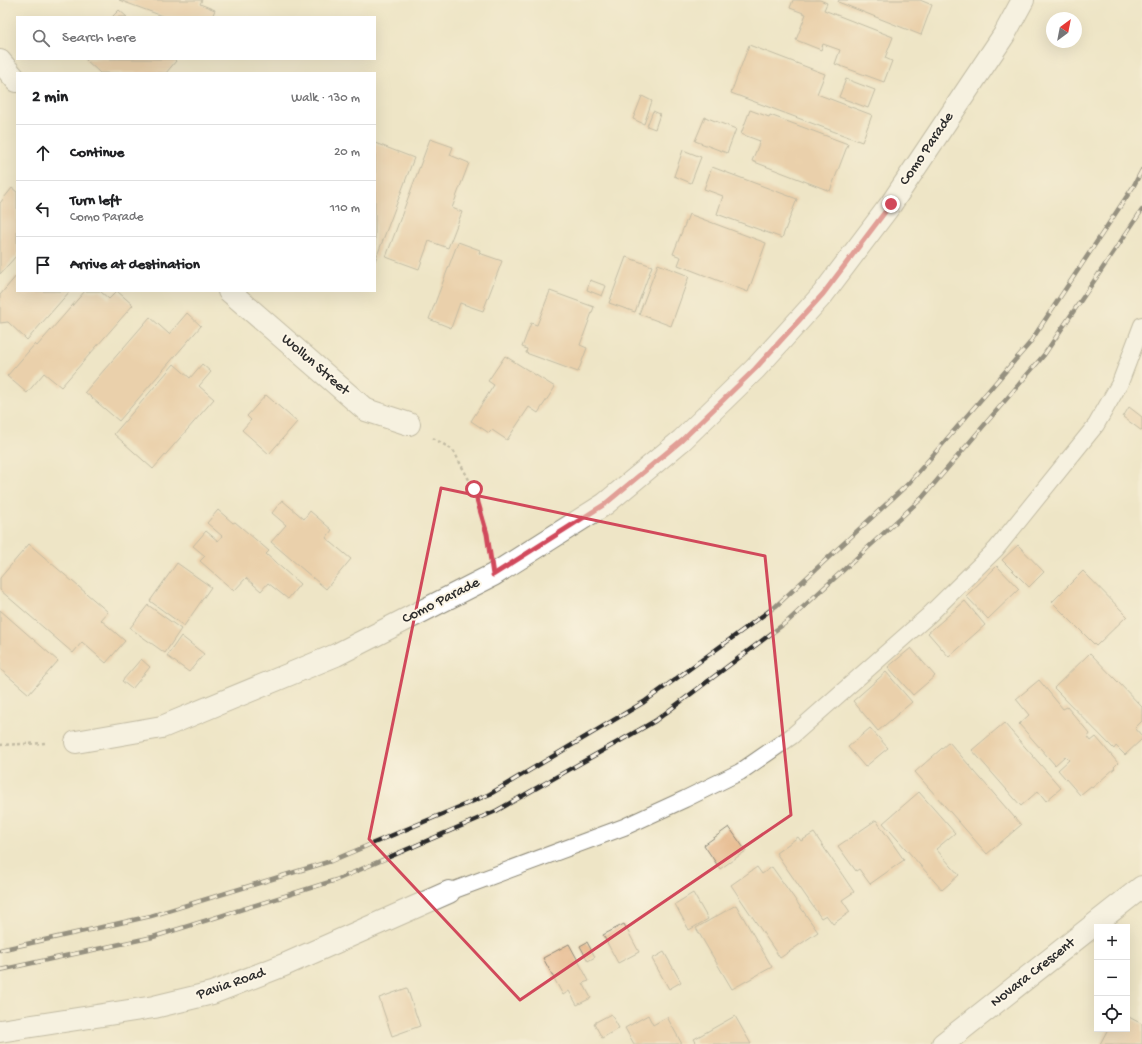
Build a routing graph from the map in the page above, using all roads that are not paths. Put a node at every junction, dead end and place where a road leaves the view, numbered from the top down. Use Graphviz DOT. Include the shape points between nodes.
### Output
graph roads {
  1 [pos="1024,0"];
  2 [pos="0,62"];
  3 [pos="16,80"];
  4 [pos="230,292"];
  5 [pos="1142,325"];
  6 [pos="409,424"];
  7 [pos="76,742"];
  8 [pos="1142,887"];
  9 [pos="449,892"];
  10 [pos="0,1031"];
  11 [pos="944,1044"];
  1 -- 7 [label="street, Como Parade" via="1004,35 891,204 823,294 760,363 682,440 605,504 493,575 336,655 162,727"];
  2 -- 3 [label="street"];
  4 -- 6 [label="street, Wollun Street" via="366,410"];
  5 -- 9 [label="lane" via="1120,383 1096,425 996,549 928,616 792,736 740,772 624,827"];
  8 -- 11 [label="street, Novara Crescent"];
  9 -- 10 [label="street, Pavia Road" via="284,965 212,993 154,1007"];
}
